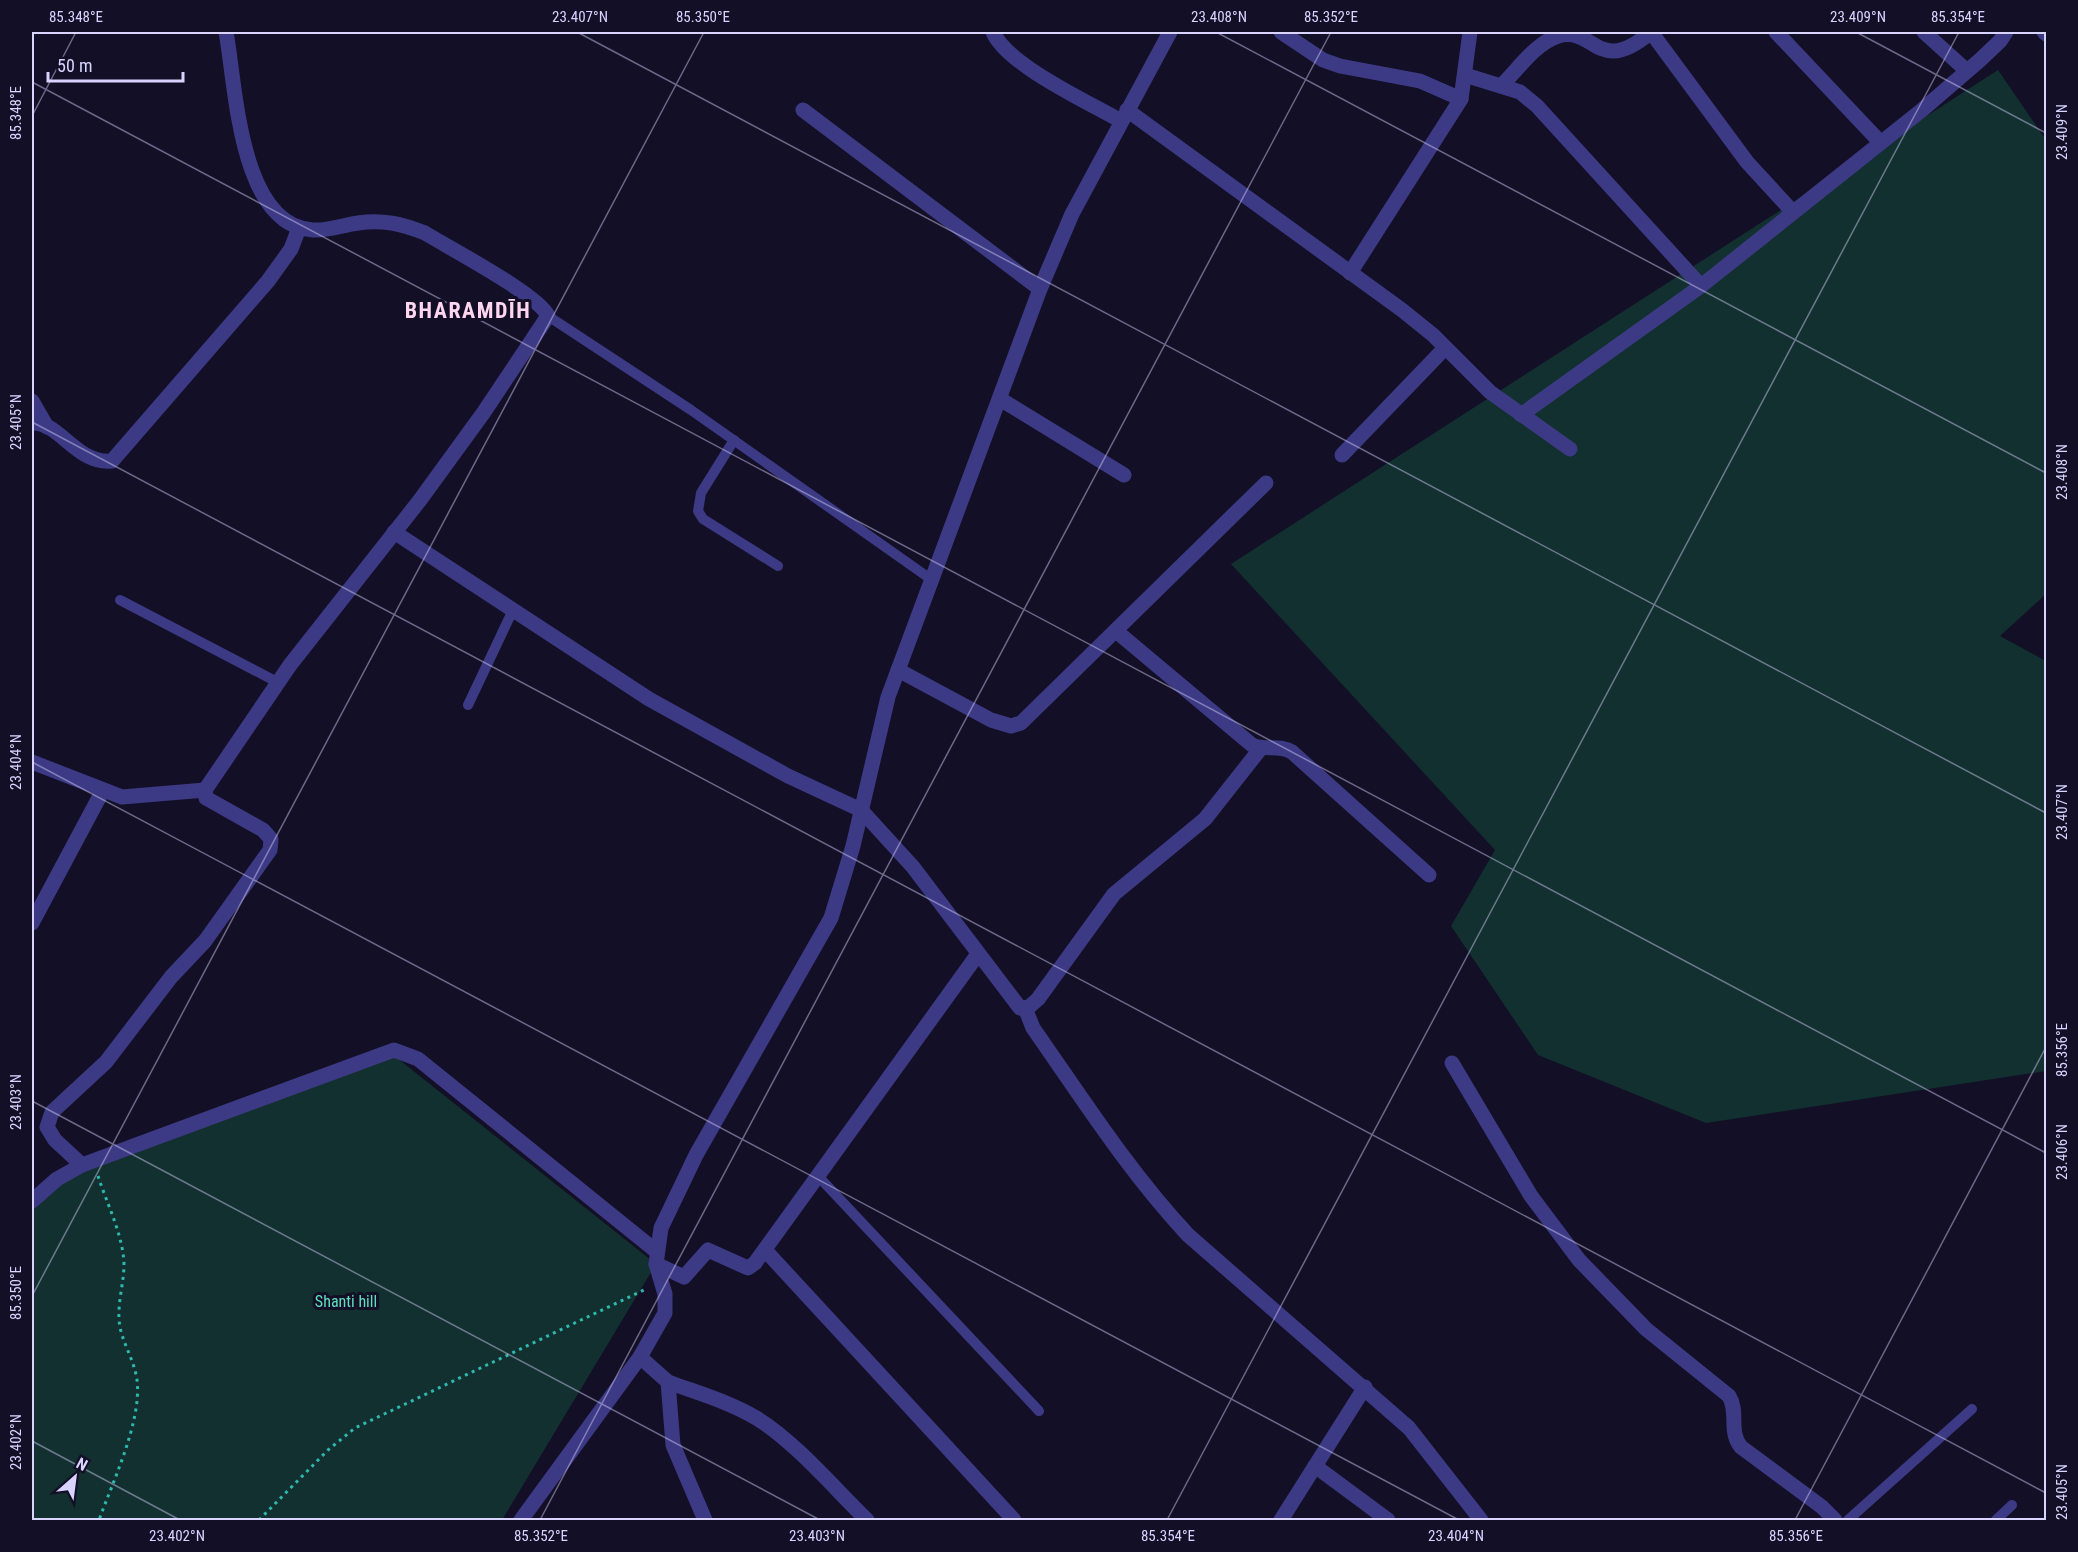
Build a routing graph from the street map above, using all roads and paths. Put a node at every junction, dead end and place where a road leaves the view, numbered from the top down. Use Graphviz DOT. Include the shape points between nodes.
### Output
graph roads {
  1 [pos="226,32"];
  2 [pos="993,32"];
  3 [pos="1170,32"];
  4 [pos="1281,32"];
  5 [pos="1470,32"];
  6 [pos="1651,32"];
  7 [pos="1776,32"];
  8 [pos="1924,32"];
  9 [pos="2006,32"];
  10 [pos="1967,71"];
  11 [pos="1465,75"];
  12 [pos="1502,85"];
  13 [pos="1461,99"];
  14 [pos="803,110"];
  15 [pos="1124,116"];
  16 [pos="1880,142"];
  17 [pos="1792,212"];
  18 [pos="299,228"];
  19 [pos="1350,273"];
  20 [pos="1701,286"];
  21 [pos="1040,289"];
  22 [pos="548,316"];
  23 [pos="1445,348"];
  24 [pos="1000,399"];
  25 [pos="32,401"];
  26 [pos="1521,415"];
  27 [pos="32,423"];
  28 [pos="47,427"];
  29 [pos="734,440"];
  30 [pos="1570,449"];
  31 [pos="1342,455"];
  32 [pos="1124,476"];
  33 [pos="1266,483"];
  34 [pos="394,532"];
  35 [pos="778,566"];
  36 [pos="932,580"];
  37 [pos="120,600"];
  38 [pos="513,610"];
  39 [pos="1116,631"];
  40 [pos="898,670"];
  41 [pos="279,683"];
  42 [pos="468,705"];
  43 [pos="1260,748"];
  44 [pos="32,762"];
  45 [pos="205,790"];
  46 [pos="102,792"];
  47 [pos="861,810"];
  48 [pos="1429,875"];
  49 [pos="32,923"];
  50 [pos="978,954"];
  51 [pos="1025,1008"];
  52 [pos="1452,1063"];
  53 [pos="39,1128"];
  54 [pos="88,1162"];
  55 [pos="818,1176"];
  56 [pos="32,1201"];
  57 [pos="765,1250"];
  58 [pos="656,1258"];
  59 [pos="661,1281"];
  60 [pos="640,1357"];
  61 [pos="668,1382"];
  62 [pos="1365,1387"];
  63 [pos="1972,1409"];
  64 [pos="1039,1411"];
  65 [pos="1315,1466"];
  66 [pos="2012,1505"];
  67 [pos="99,1521"];
  68 [pos="259,1521"];
  69 [pos="521,1521"];
  70 [pos="705,1521"];
  71 [pos="867,1521"];
  72 [pos="1014,1521"];
  73 [pos="1281,1521"];
  74 [pos="1388,1521"];
  75 [pos="1481,1521"];
  76 [pos="1835,1521"];
  77 [pos="1848,1521"];
  78 [pos="1996,1521"];
  1 -- 18 [label="street" via="248,161 276,214"];
  2 -- 15 [label="street" via="1007,52 1022,63"];
  3 -- 15 [label="street"];
  4 -- 13 [label="street" via="1331,63 1420,81"];
  5 -- 11 [label="street"];
  6 -- 12 [label="street" via="1635,45 1614,51 1575,36 1560,36 1544,43"];
  6 -- 17 [label="street" via="1748,162"];
  7 -- 16 [label="street"];
  8 -- 10 [label="street"];
  9 -- 10 [label="street"];
  10 -- 16 [label="street"];
  11 -- 12 [label="street"];
  11 -- 13 [label="street"];
  12 -- 20 [label="street" via="1520,92 1537,106"];
  13 -- 19 [label="street"];
  14 -- 21 [label="street"];
  15 -- 19 [label="street"];
  15 -- 21 [label="street" via="1072,214"];
  16 -- 17 [label="street"];
  17 -- 20 [label="street"];
  18 -- 22 [label="street" via="320,230 373,221 409,227 521,291 544,308"];
  18 -- 28 [label="street" via="291,249 268,281 112,461 101,462 87,456"];
  19 -- 23 [label="street" via="1402,310"];
  20 -- 26 [label="street"];
  21 -- 24 [label="street"];
  22 -- 29 [label="lane"];
  22 -- 34 [label="street" via="484,412"];
  23 -- 26 [label="street" via="1485,388"];
  23 -- 31 [label="street"];
  24 -- 32 [label="street"];
  24 -- 36 [label="street"];
  25 -- 28 [label="street"];
  26 -- 30 [label="street"];
  27 -- 28 [label="street"];
  29 -- 35 [label="lane" via="701,493 698,511 703,519"];
  29 -- 36 [label="lane"];
  33 -- 39 [label="street"];
  34 -- 38 [label="street"];
  34 -- 41 [label="street"];
  36 -- 40 [label="street"];
  37 -- 41 [label="lane"];
  38 -- 42 [label="lane"];
  38 -- 47 [label="street" via="649,699 788,776"];
  39 -- 40 [label="street" via="1029,716 1011,726 991,720"];
  39 -- 43 [label="street" via="1246,741"];
  40 -- 47 [label="street"];
  41 -- 45 [label="street"];
  43 -- 48 [label="street" via="1292,752"];
  43 -- 51 [label="street" via="1205,819 1114,894 1038,999"];
  44 -- 46 [label="street"];
  45 -- 46 [label="street" via="135,798"];
  45 -- 53 [label="street" via="206,798 263,830 271,838 270,850 206,941 171,977 106,1062"];
  46 -- 49 [label="street"];
  47 -- 50 [label="street" via="913,867"];
  47 -- 58 [label="street" via="831,918 666,1213"];
  50 -- 51 [label="street" via="1016,1005"];
  50 -- 55 [label="street"];
  51 -- 62 [label="street" via="1046,1047 1167,1213"];
  52 -- 76 [label="street" via="1531,1196 1579,1260 1646,1329 1729,1396 1734,1436 1741,1447"];
  53 -- 54 [label="street"];
  54 -- 56 [label="street" via="57,1179"];
  54 -- 58 [label="street" via="387,1050 402,1051 418,1059"];
  54 -- 67 [label="path" via="123,1252 119,1317 137,1380 130,1429"];
  55 -- 57 [label="street"];
  55 -- 64 [label="lane"];
  57 -- 58 [label="street" via="748,1268 708,1250 684,1277"];
  57 -- 72 [label="street"];
  58 -- 59 [label="street"];
  59 -- 60 [label="street" via="665,1314"];
  59 -- 68 [label="path" via="355,1428"];
  60 -- 61 [label="street"];
  60 -- 69 [label="street"];
  61 -- 70 [label="street" via="673,1445"];
  61 -- 71 [label="street" via="760,1420"];
  62 -- 65 [label="street"];
  62 -- 75 [label="street" via="1421,1440"];
  63 -- 77 [label="lane"];
  65 -- 73 [label="street"];
  65 -- 74 [label="street"];
  66 -- 78 [label="lane"];
}
